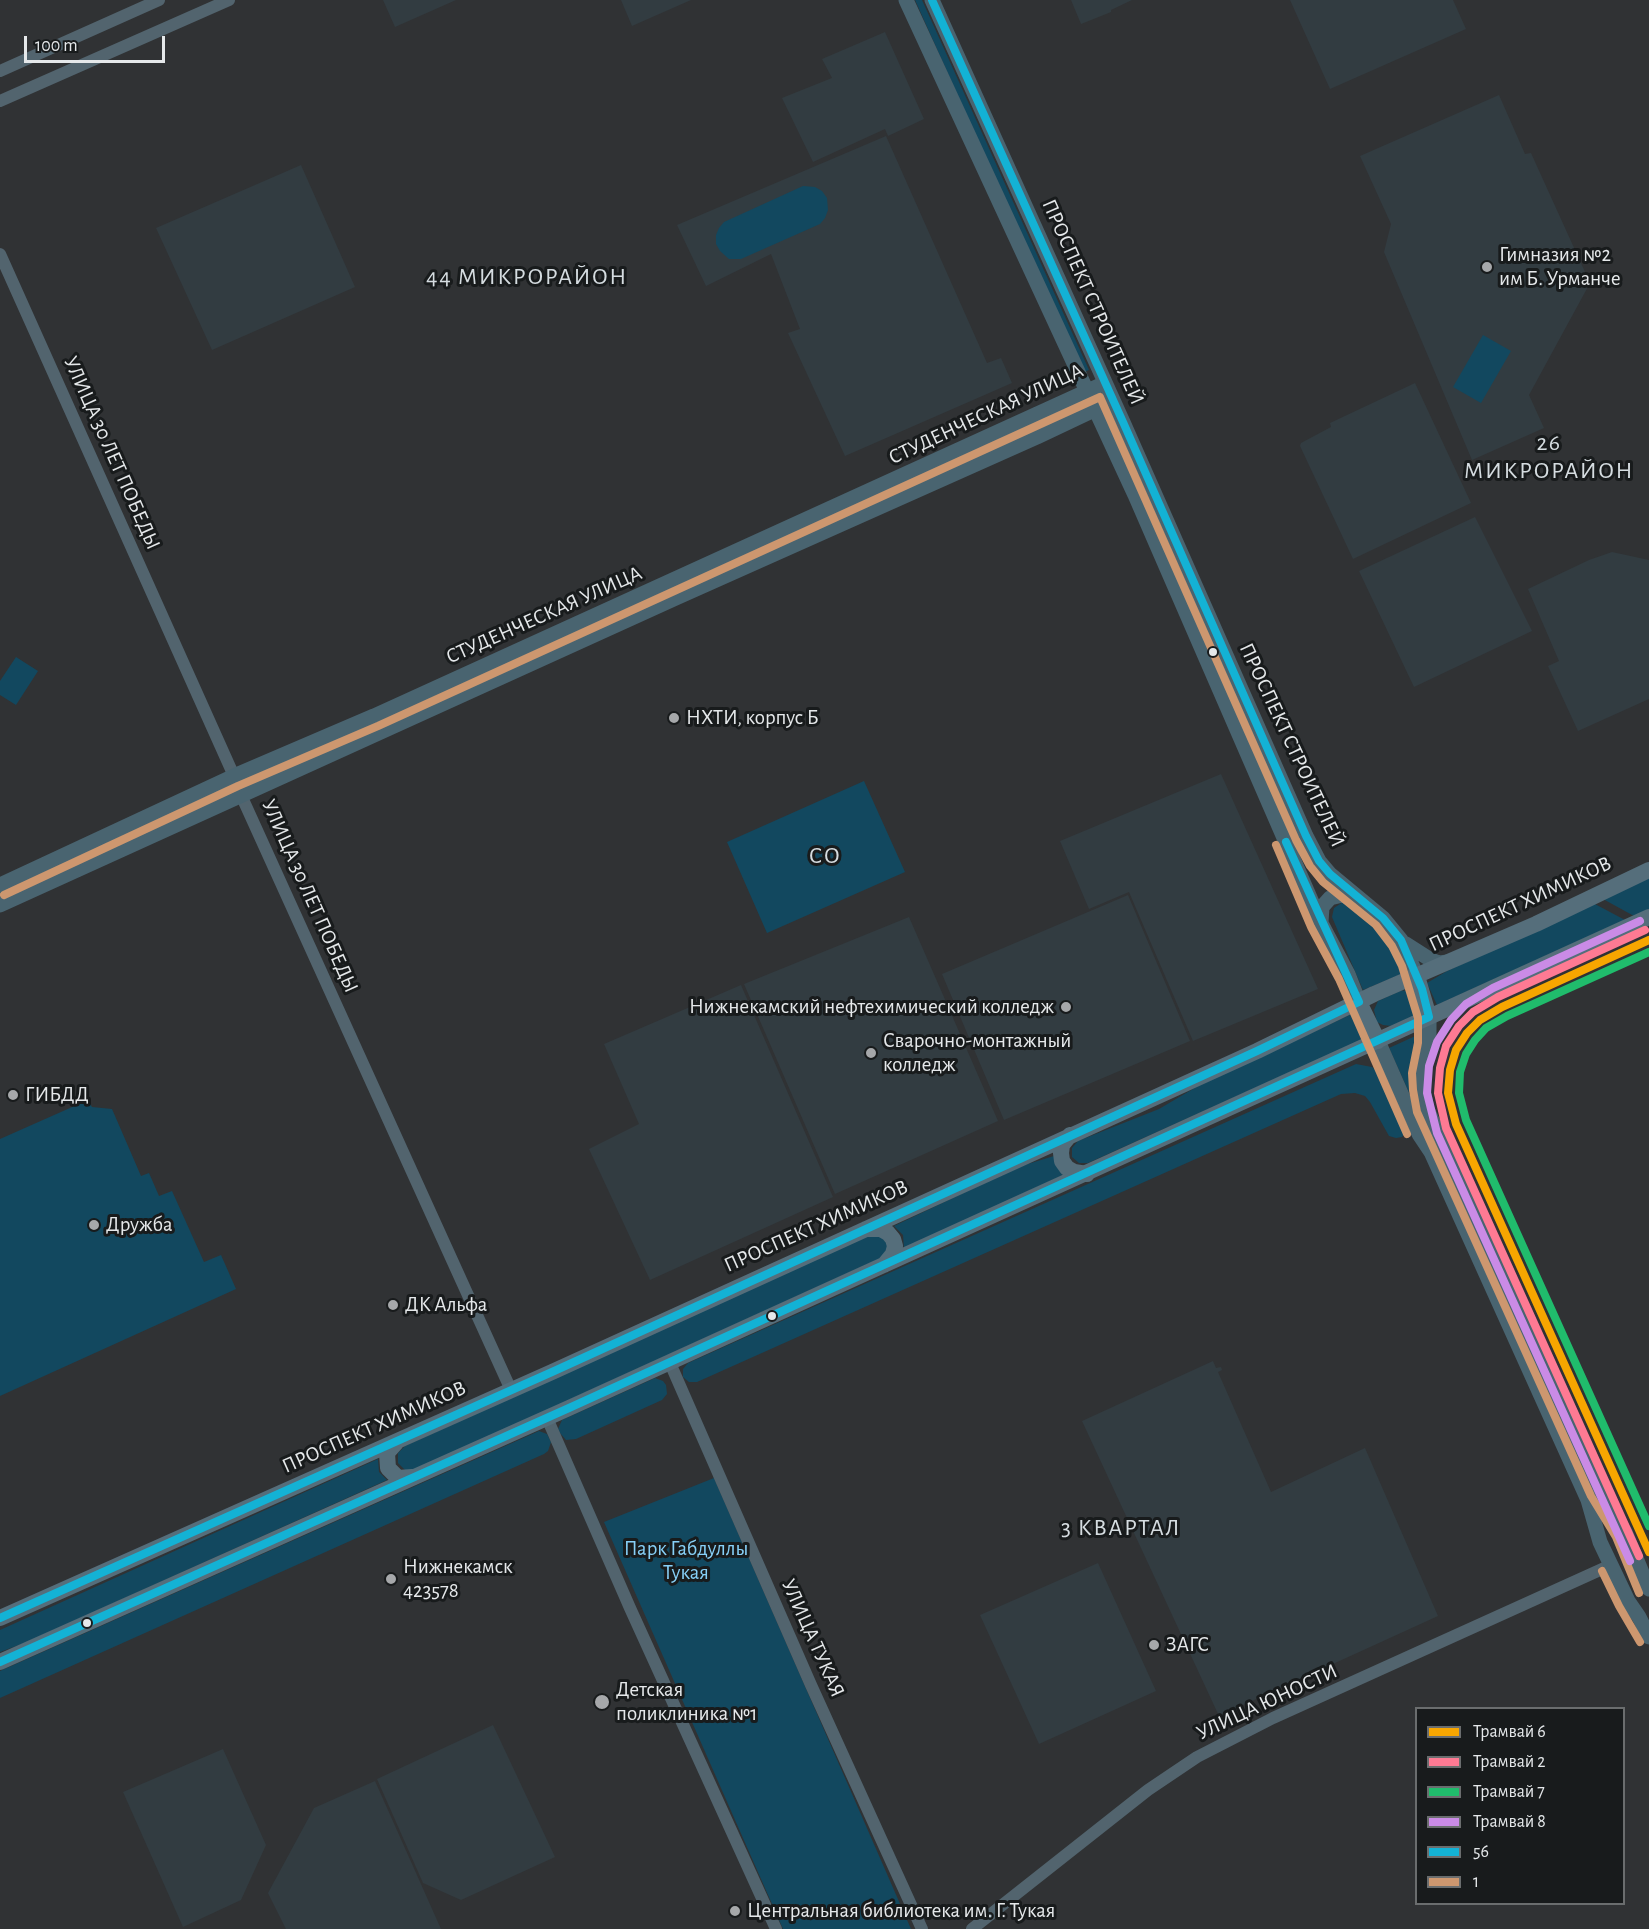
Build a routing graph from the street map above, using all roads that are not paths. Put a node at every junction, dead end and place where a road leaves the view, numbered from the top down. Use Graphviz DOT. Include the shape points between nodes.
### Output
graph roads {
  1 [pos="159,0"];
  2 [pos="229,0"];
  3 [pos="906,0"];
  4 [pos="932,0"];
  5 [pos="0,71"];
  6 [pos="0,101"];
  7 [pos="0,254"];
  8 [pos="1105,383"];
  9 [pos="1086,391"];
  10 [pos="1113,401"];
  11 [pos="1096,410"];
  12 [pos="667,582"];
  13 [pos="649,591"];
  14 [pos="676,598"];
  15 [pos="658,606"];
  16 [pos="234,776"];
  17 [pos="242,795"];
  18 [pos="103,838"];
  19 [pos="113,854"];
  20 [pos="1319,861"];
  21 [pos="1649,870"];
  22 [pos="1299,872"];
  23 [pos="0,885"];
  24 [pos="1364,902"];
  25 [pos="0,905"];
  26 [pos="1649,917"];
  27 [pos="1322,923"];
  28 [pos="1401,940"];
  29 [pos="1448,962"];
  30 [pos="1418,976"];
  31 [pos="1359,1002"];
  32 [pos="1429,1017"];
  33 [pos="1378,1041"];
  34 [pos="1070,1135"];
  35 [pos="1087,1174"];
  36 [pos="866,1229"];
  37 [pos="883,1265"];
  38 [pos="670,1363"];
  39 [pos="511,1390"];
  40 [pos="547,1418"];
  41 [pos="396,1442"];
  42 [pos="413,1477"];
  43 [pos="1625,1532"];
  44 [pos="1600,1542"];
  45 [pos="1611,1565"];
  46 [pos="1649,1589"];
  47 [pos="1628,1601"];
  48 [pos="0,1618"];
  49 [pos="1649,1637"];
  50 [pos="0,1662"];
  51 [pos="776,1929"];
  52 [pos="922,1929"];
  53 [pos="972,1929"];
  1 -- 5 [label="street"];
  2 -- 6 [label="street"];
  3 -- 9 [label="main road, ПРОСПЕКТ СТРОИТЕЛЕЙ"];
  4 -- 8 [label="main road, ПРОСПЕКТ СТРОИТЕЛЕЙ"];
  7 -- 16 [label="street, УЛИЦА 30 ЛЕТ ПОБЕДЫ"];
  8 -- 9 [label="main road, СТУДЕНЧЕСКАЯ УЛИЦА"];
  8 -- 10 [label="main road, ПРОСПЕКТ СТРОИТЕЛЕЙ"];
  9 -- 11 [label="main road, ПРОСПЕКТ СТРОИТЕЛЕЙ"];
  9 -- 12 [label="main road, СТУДЕНЧЕСКАЯ УЛИЦА"];
  10 -- 11 [label="main road, СТУДЕНЧЕСКАЯ УЛИЦА"];
  10 -- 20 [label="main road, ПРОСПЕКТ СТРОИТЕЛЕЙ"];
  11 -- 14 [label="main road, СТУДЕНЧЕСКАЯ УЛИЦА"];
  11 -- 22 [label="main road, ПРОСПЕКТ СТРОИТЕЛЕЙ"];
  12 -- 13 [label="main road, СТУДЕНЧЕСКАЯ УЛИЦА"];
  12 -- 14 [label="main road"];
  13 -- 15 [label="main road" via="656,594"];
  13 -- 16 [label="main road, СТУДЕНЧЕСКАЯ УЛИЦА"];
  14 -- 15 [label="main road, СТУДЕНЧЕСКАЯ УЛИЦА"];
  15 -- 17 [label="main road, СТУДЕНЧЕСКАЯ УЛИЦА"];
  16 -- 17 [label="main road, УЛИЦА 30 ЛЕТ ПОБЕДЫ"];
  16 -- 18 [label="main road, СТУДЕНЧЕСКАЯ УЛИЦА"];
  17 -- 19 [label="main road, СТУДЕНЧЕСКАЯ УЛИЦА"];
  17 -- 39 [label="street, УЛИЦА 30 ЛЕТ ПОБЕДЫ"];
  18 -- 19 [label="main road" via="115,842"];
  18 -- 23 [label="main road, СТУДЕНЧЕСКАЯ УЛИЦА"];
  19 -- 25 [label="main road, СТУДЕНЧЕСКАЯ УЛИЦА"];
  20 -- 22 [label="main road" via="1317,873"];
  20 -- 24 [label="main road, ПРОСПЕКТ СТРОИТЕЛЕЙ"];
  21 -- 29 [label="main road, ПРОСПЕКТ ХИМИКОВ"];
  22 -- 27 [label="main road, ПРОСПЕКТ СТРОИТЕЛЕЙ"];
  24 -- 27 [label="main road" via="1342,895 1330,898 1322,907"];
  24 -- 28 [label="main road, ПРОСПЕКТ СТРОИТЕЛЕЙ"];
  26 -- 32 [label="main road"];
  27 -- 31 [label="main road, ПРОСПЕКТ СТРОИТЕЛЕЙ"];
  28 -- 29 [label="main road" via="1431,960"];
  28 -- 30 [label="main road, ПРОСПЕКТ СТРОИТЕЛЕЙ"];
  29 -- 30 [label="main road, ПРОСПЕКТ ХИМИКОВ"];
  30 -- 31 [label="main road, ПРОСПЕКТ ХИМИКОВ"];
  30 -- 32 [label="main road, ПРОСПЕКТ СТРОИТЕЛЕЙ"];
  31 -- 33 [label="main road, ПРОСПЕКТ СТРОИТЕЛЕЙ"];
  31 -- 34 [label="main road, ПРОСПЕКТ ХИМИКОВ"];
  32 -- 33 [label="main road"];
  32 -- 43 [label="main road, ПРОСПЕКТ СТРОИТЕЛЕЙ" via="1423,1073 1428,1109 1601,1492"];
  33 -- 35 [label="main road"];
  33 -- 44 [label="main road, ПРОСПЕКТ СТРОИТЕЛЕЙ" via="1588,1500"];
  34 -- 35 [label="main road" via="1062,1145 1062,1161 1074,1172"];
  34 -- 36 [label="main road, ПРОСПЕКТ ХИМИКОВ"];
  35 -- 37 [label="main road"];
  36 -- 37 [label="main road" via="881,1229 893,1239 893,1254"];
  36 -- 39 [label="main road, ПРОСПЕКТ ХИМИКОВ"];
  37 -- 38 [label="main road"];
  38 -- 40 [label="main road"];
  38 -- 52 [label="street, УЛИЦА ТУКАЯ"];
  39 -- 41 [label="main road, ПРОСПЕКТ ХИМИКОВ"];
  40 -- 42 [label="main road"];
  40 -- 51 [label="street"];
  41 -- 42 [label="main road" via="387,1453 388,1468 398,1478"];
  41 -- 48 [label="main road, ПРОСПЕКТ ХИМИКОВ"];
  42 -- 50 [label="main road"];
  43 -- 44 [label="main road" via="1614,1525 1604,1526"];
  43 -- 46 [label="main road, ПРОСПЕКТ СТРОИТЕЛЕЙ"];
  44 -- 45 [label="main road, ПРОСПЕКТ СТРОИТЕЛЕЙ"];
  45 -- 47 [label="main road, ПРОСПЕКТ СТРОИТЕЛЕЙ"];
  45 -- 53 [label="street, УЛИЦА ЮНОСТИ" via="1273,1718 1197,1757 1148,1790"];
  46 -- 47 [label="main road" via="1643,1604"];
  47 -- 49 [label="main road, ПРОСПЕКТ СТРОИТЕЛЕЙ"];
}
